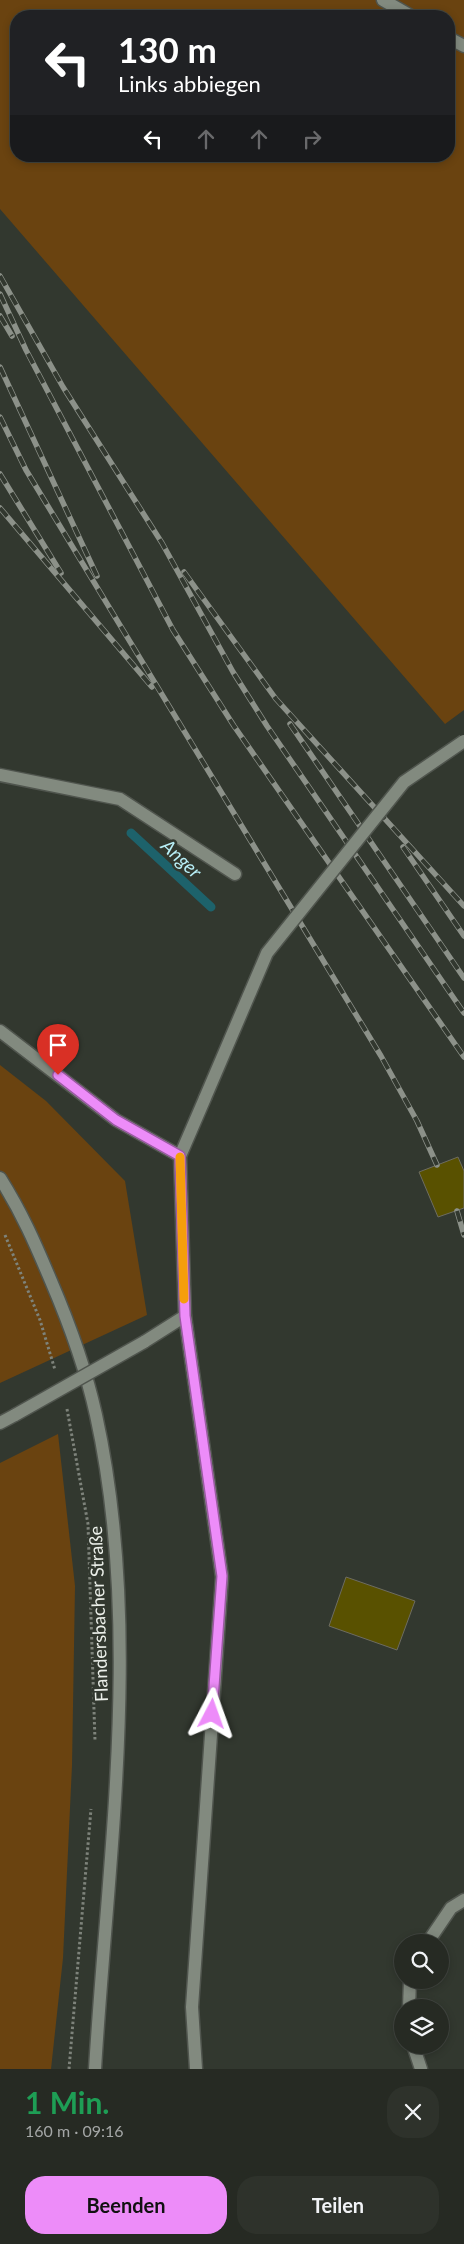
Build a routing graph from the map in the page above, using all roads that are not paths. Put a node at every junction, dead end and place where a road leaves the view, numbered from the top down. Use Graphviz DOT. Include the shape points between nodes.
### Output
graph roads {
  1 [pos="383,0"];
  2 [pos="400,10"];
  3 [pos="464,741"];
  4 [pos="0,775"];
  5 [pos="235,874"];
  6 [pos="0,1031"];
  7 [pos="180,1156"];
  8 [pos="0,1178"];
  9 [pos="185,1316"];
  10 [pos="0,1423"];
  11 [pos="464,1900"];
  12 [pos="433,1934"];
  13 [pos="416,2054"];
  14 [pos="95,2069"];
  15 [pos="196,2069"];
  16 [pos="420,2069"];
  1 -- 2 [label="street"];
  3 -- 7 [label="street, bridge" via="404,782 267,953"];
  4 -- 5 [label="street" via="120,799"];
  6 -- 7 [label="street" via="116,1120"];
  7 -- 9 [label="street"];
  8 -- 14 [label="street, Flandersbacher Straße" via="21,1211 65,1315 96,1414 114,1529 119,1640 118,1758"];
  9 -- 10 [label="street, bridge"];
  9 -- 15 [label="street" via="222,1576 192,2007"];
  11 -- 12 [label="street" via="451,1908"];
  13 -- 16 [label="street"];
}
